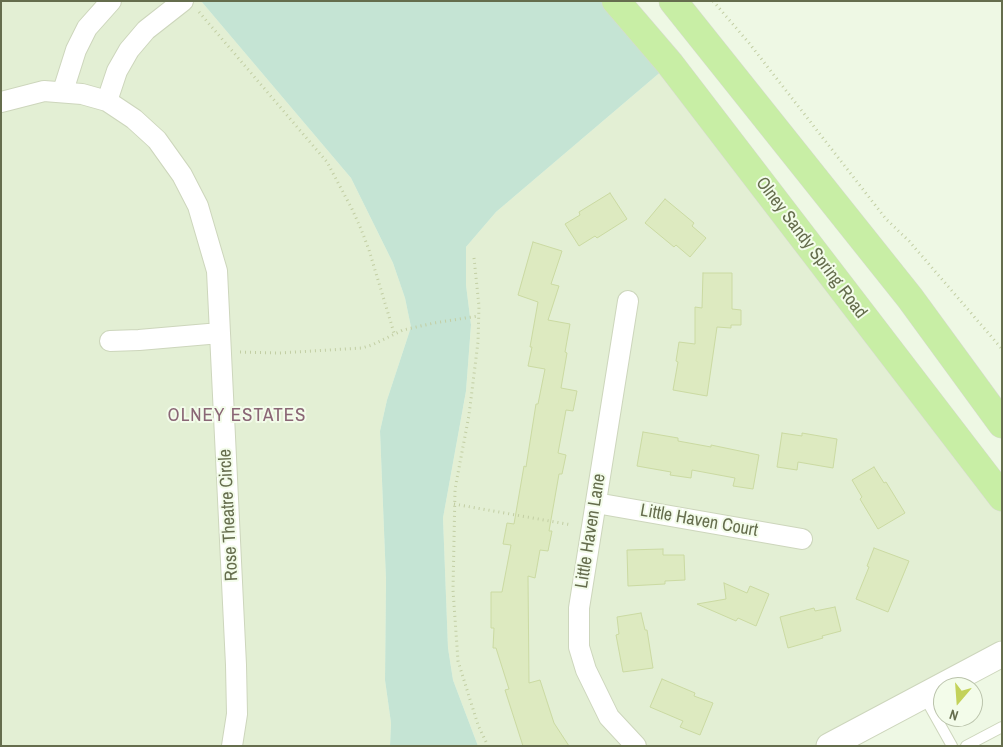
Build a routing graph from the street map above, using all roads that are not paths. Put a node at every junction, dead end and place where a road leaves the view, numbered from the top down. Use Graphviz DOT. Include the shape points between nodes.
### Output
graph roads {
  1 [pos="111,1"];
  2 [pos="616,1"];
  3 [pos="673,1"];
  4 [pos="180,5"];
  5 [pos="63,91"];
  6 [pos="107,101"];
  7 [pos="1,102"];
  8 [pos="628,301"];
  9 [pos="220,332"];
  10 [pos="110,341"];
  11 [pos="1002,424"];
  12 [pos="1002,497"];
  13 [pos="596,503"];
  14 [pos="802,539"];
  15 [pos="1002,654"];
  16 [pos="924,695"];
  17 [pos="1002,727"];
  18 [pos="232,746"];
  19 [pos="636,746"];
  20 [pos="829,746"];
  21 [pos="952,746"];
  22 [pos="966,746"];
  1 -- 5 [label="street" via="87,28"];
  2 -- 12 [label="main road, Olney Sandy Spring Road" via="670,64"];
  3 -- 11 [label="main road" via="910,298"];
  4 -- 6 [label="street" via="146,30 129,50 117,71"];
  5 -- 6 [label="street, Rose Theatre Circle"];
  5 -- 7 [label="street, Rose Theatre Circle" via="44,91"];
  6 -- 9 [label="street, Rose Theatre Circle" via="157,140 182,175 198,206 217,271"];
  8 -- 13 [label="street, Little Haven Lane"];
  9 -- 10 [label="street"];
  9 -- 18 [label="street, Rose Theatre Circle" via="236,665 237,714"];
  13 -- 14 [label="street, Little Haven Court"];
  13 -- 19 [label="street, Little Haven Lane" via="579,608 579,647 586,670 609,716"];
  15 -- 16 [label="street"];
  16 -- 20 [label="street"];
  16 -- 21 [label="lane"];
  17 -- 22 [label="lane"];
}
